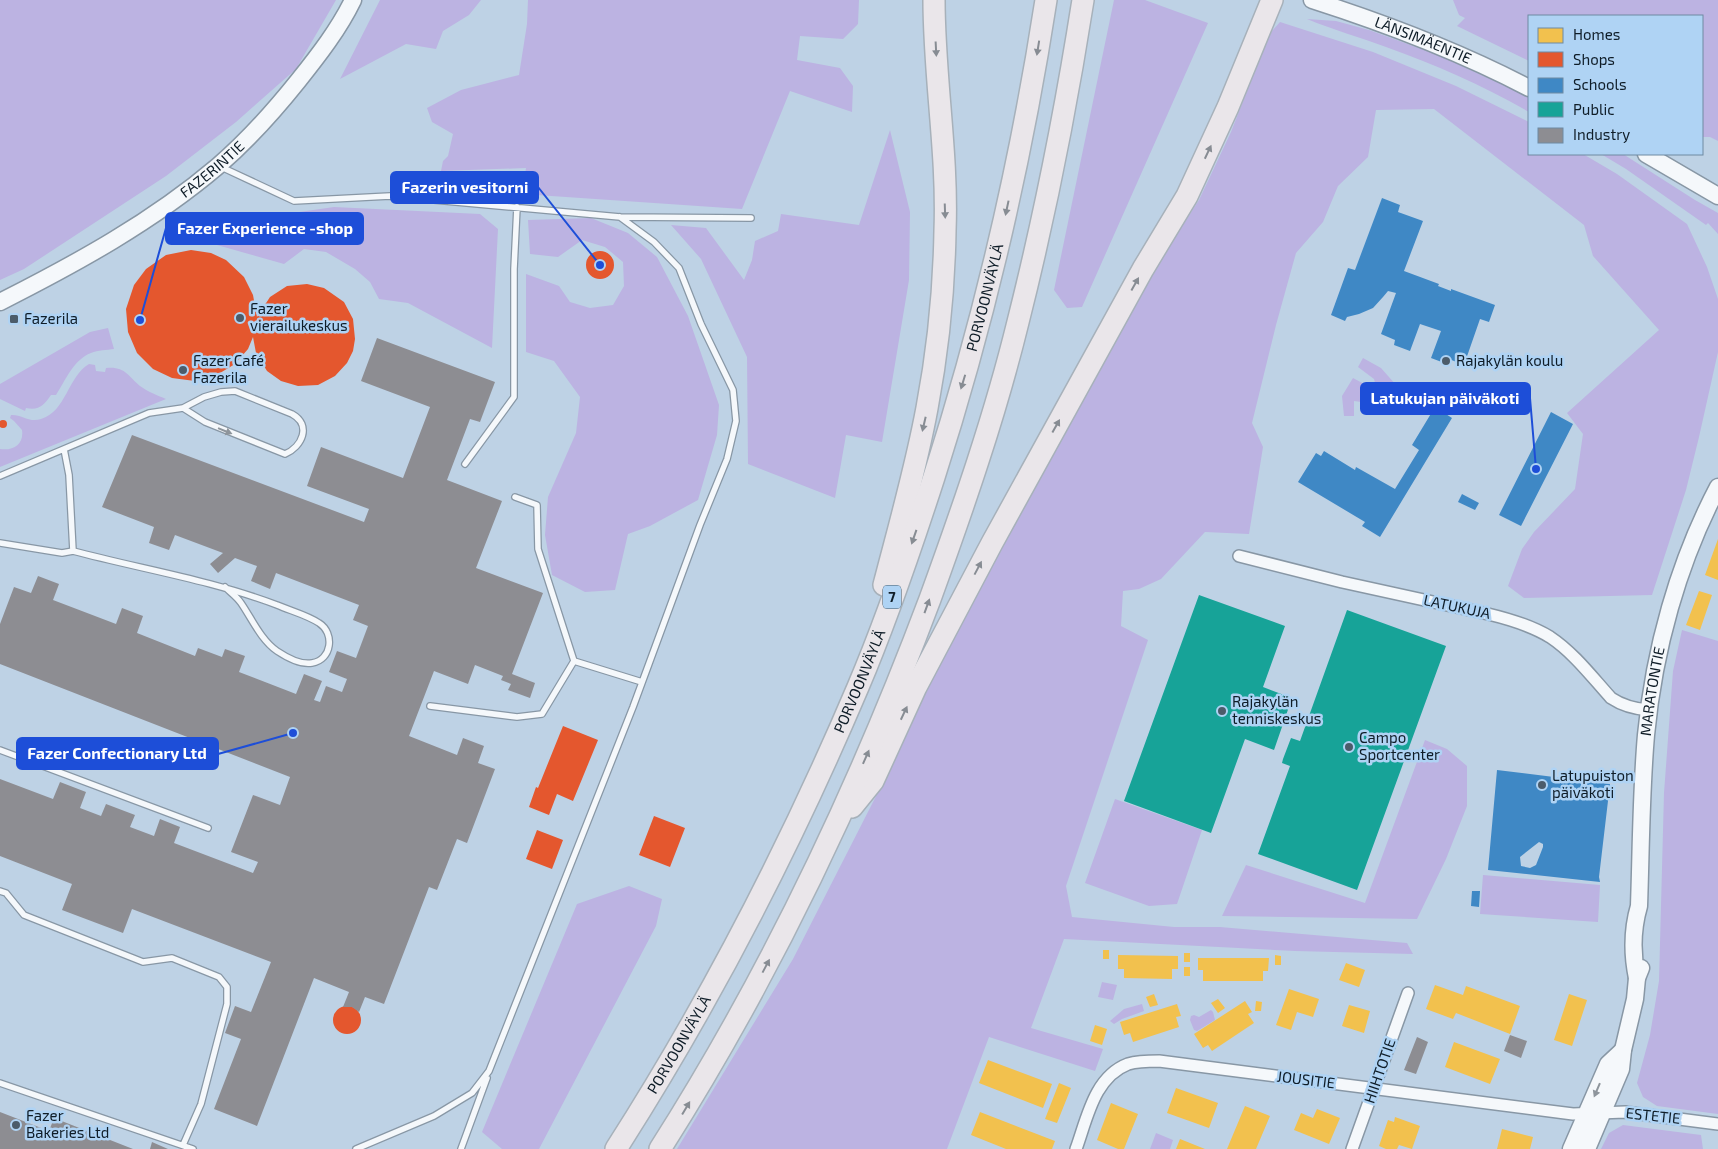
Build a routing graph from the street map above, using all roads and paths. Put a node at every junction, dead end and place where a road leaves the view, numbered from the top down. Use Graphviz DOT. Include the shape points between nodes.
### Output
graph roads {
  1 [pos="353,0"];
  2 [pos="934,0"];
  3 [pos="1046,0"];
  4 [pos="1083,0"];
  5 [pos="1272,0"];
  6 [pos="1312,0"];
  7 [pos="1528,88"];
  8 [pos="1648,155"];
  9 [pos="218,166"];
  10 [pos="1718,196"];
  11 [pos="517,207"];
  12 [pos="620,217"];
  13 [pos="751,218"];
  14 [pos="0,302"];
  15 [pos="183,408"];
  16 [pos="64,449"];
  17 [pos="465,464"];
  18 [pos="0,476"];
  19 [pos="515,497"];
  20 [pos="1716,498"];
  21 [pos="0,542"];
  22 [pos="72,552"];
  23 [pos="1239,556"];
  24 [pos="225,587"];
  25 [pos="574,661"];
  26 [pos="642,682"];
  27 [pos="858,686"];
  28 [pos="430,706"];
  29 [pos="1649,710"];
  30 [pos="0,750"];
  31 [pos="208,828"];
  32 [pos="834,829"];
  33 [pos="0,891"];
  34 [pos="1408,993"];
  35 [pos="489,1071"];
  36 [pos="0,1082"];
  37 [pos="1375,1088"];
  38 [pos="1595,1113"];
  39 [pos="1718,1124"];
  40 [pos="183,1146"];
  41 [pos="193,1149"];
  42 [pos="356,1149"];
  43 [pos="461,1149"];
  44 [pos="616,1149"];
  45 [pos="660,1149"];
  46 [pos="1076,1149"];
  47 [pos="1352,1149"];
  48 [pos="1571,1149"];
  49 [pos="1587,1149"];
  1 -- 9 [label="main road, FAZERINTIE" via="314,62 247,139"];
  2 -- 27 [label="highway, one-way" via="945,211 943,294 927,410"];
  3 -- 27 [label="highway, PORVOONVÄYLÄ / 7, one-way" via="1017,164 973,349 923,510"];
  32 -- 4 [label="highway, one-way" via="899,681 946,554 999,392 1050,184"];
  32 -- 5 [label="highway, one-way" via="873,781 916,687 992,543 1143,269 1187,196 1228,108"];
  6 -- 7 [label="main road, LÄNSIMÄENTIE" via="1426,40"];
  8 -- 10 [label="main road"];
  9 -- 11 [label="lane" via="294,201 390,196"];
  9 -- 14 [label="main road, FAZERINTIE" via="109,244"];
  11 -- 12 [label="lane"];
  11 -- 17 [label="lane" via="514,397"];
  12 -- 13 [label="lane"];
  12 -- 26 [label="lane" via="654,242 679,268 701,324 733,390 736,421 727,459"];
  15 -- 15 [label="lane, one-way" via="205,422 284,454 292,451 303,434 300,418 235,391 204,397"];
  15 -- 16 [label="lane" via="148,413"];
  16 -- 18 [label="lane"];
  16 -- 22 [label="lane" via="69,475"];
  19 -- 25 [label="lane" via="537,505 538,549"];
  20 -- 29 [label="main road, MARATONTIE" via="1688,553 1672,602"];
  21 -- 22 [label="lane"];
  22 -- 24 [label="lane"];
  23 -- 29 [label="street, LATUKUJA" via="1512,620 1549,637 1567,650 1619,704"];
  24 -- 24 [label="lane" via="322,624 330,639 326,654 321,660 305,663 278,652 263,637 240,601"];
  25 -- 26 [label="lane"];
  25 -- 28 [label="lane" via="542,714 517,717"];
  26 -- 35 [label="lane"];
  27 -- 44 [label="highway, PORVOONVÄYLÄ / 7" via="757,903 656,1086"];
  29 -- 38 [label="main road, MARATONTIE" via="1642,785 1639,906 1645,924 1644,960 1622,1050 1608,1064"];
  30 -- 31 [label="lane"];
  45 -- 32 [label="highway, one-way" via="740,1015 795,912"];
  33 -- 40 [label="lane" via="6,893 24,916 143,962 172,958 219,977 227,987 227,1004 201,1104"];
  34 -- 37 [label="street, HIIHTOTIE"];
  35 -- 42 [label="lane" via="472,1093 441,1112"];
  35 -- 43 [label="lane"];
  36 -- 40 [label="lane"];
  37 -- 38 [label="street, JOUSITIE" via="1573,1114"];
  37 -- 46 [label="street, JOUSITIE" via="1142,1061 1128,1064 1104,1081"];
  37 -- 47 [label="street, HIIHTOTIE"];
  38 -- 39 [label="street, ESTETIE" via="1625,1112"];
  38 -- 48 [label="main road, MARATONTIE"];
  38 -- 49 [label="main road, MARATONTIE"];
  40 -- 41 [label="lane"];
}
